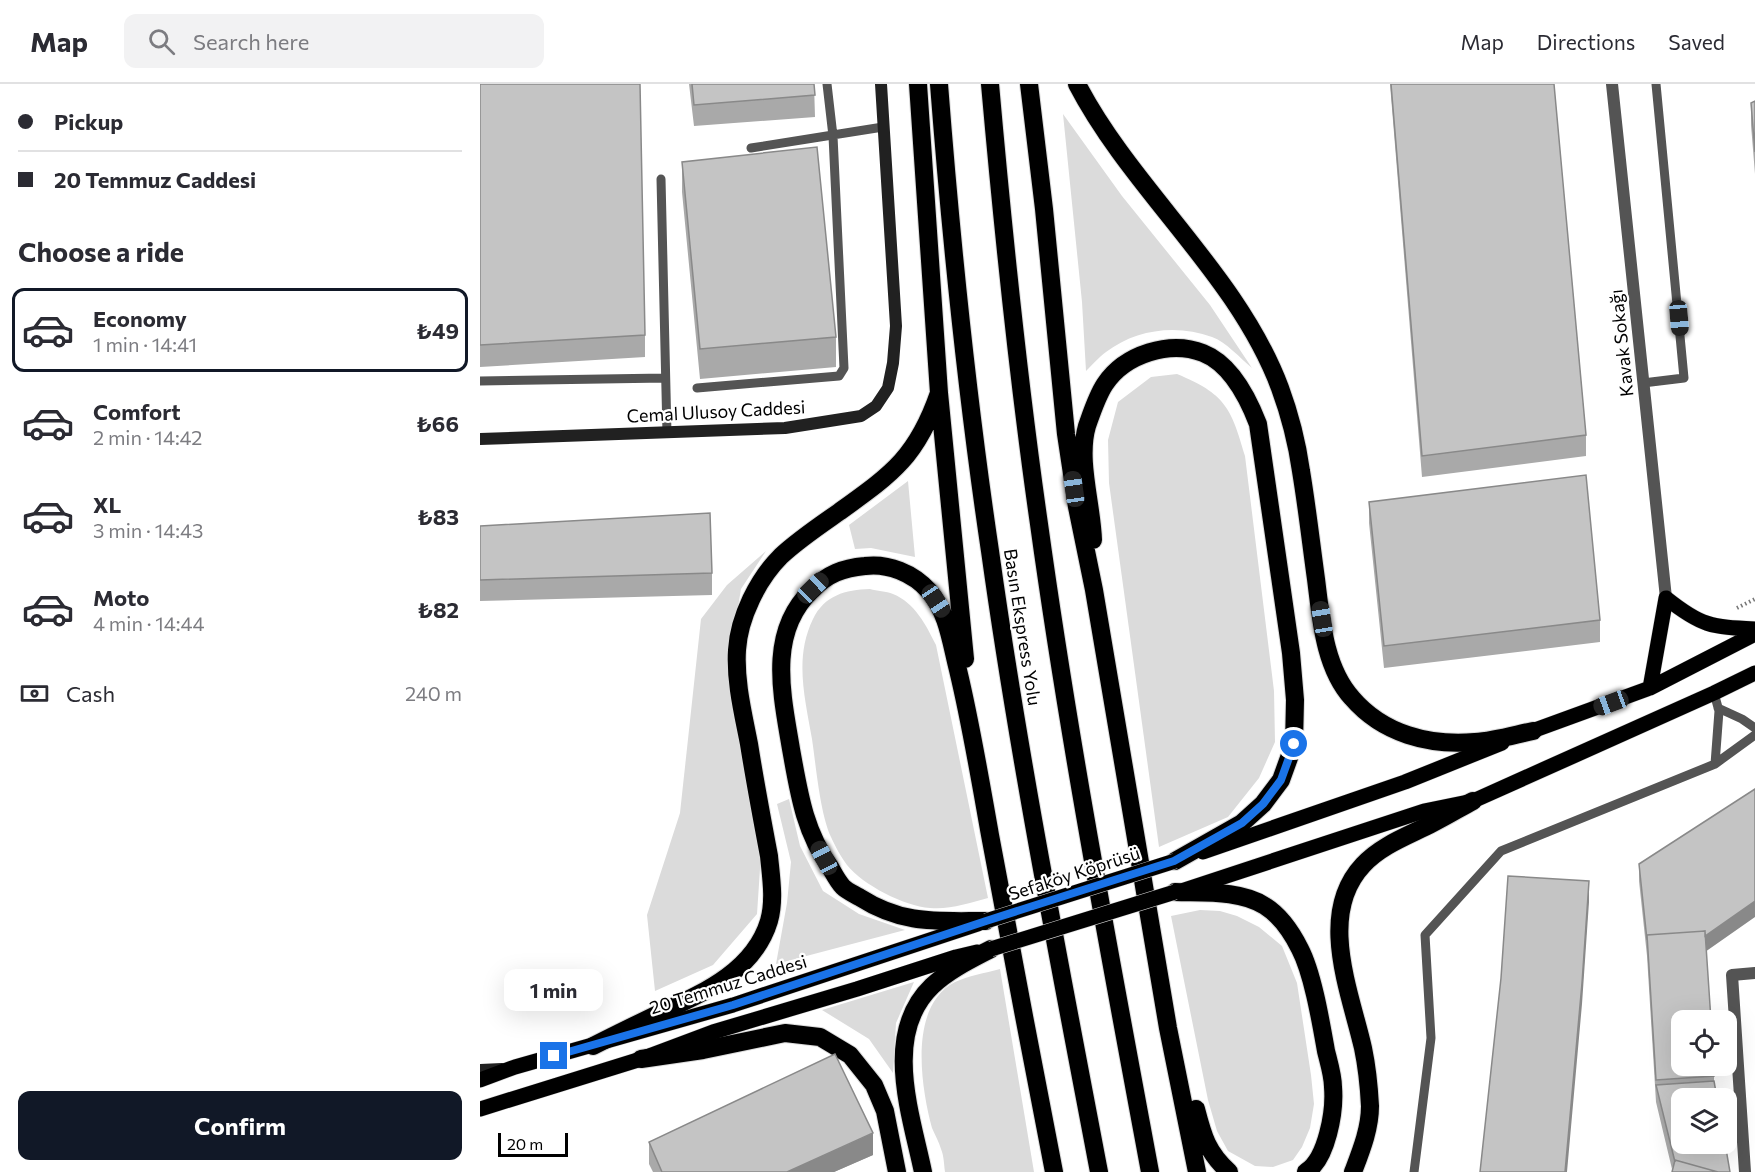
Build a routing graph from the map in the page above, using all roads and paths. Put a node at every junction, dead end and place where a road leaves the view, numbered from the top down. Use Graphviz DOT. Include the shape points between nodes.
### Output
graph roads {
  1 [pos="827,84"];
  2 [pos="881,84"];
  3 [pos="918,84"];
  4 [pos="939,84"];
  5 [pos="990,84"];
  6 [pos="1029,84"];
  7 [pos="1077,84"];
  8 [pos="1612,84"];
  9 [pos="1656,84"];
  10 [pos="883,127"];
  11 [pos="833,136"];
  12 [pos="751,148"];
  13 [pos="661,178"];
  14 [pos="665,378"];
  15 [pos="480,381"];
  16 [pos="1643,382"];
  17 [pos="697,388"];
  18 [pos="939,393"];
  19 [pos="667,433"];
  20 [pos="480,439"];
  21 [pos="1094,590"];
  22 [pos="1666,598"];
  23 [pos="1755,629"];
  24 [pos="1755,634"];
  25 [pos="1755,673"];
  26 [pos="1650,688"];
  27 [pos="1716,701"];
  28 [pos="969,717"];
  29 [pos="1755,728"];
  30 [pos="1533,731"];
  31 [pos="1755,735"];
  32 [pos="1715,764"];
  33 [pos="1473,801"];
  34 [pos="1174,861"];
  35 [pos="1175,892"];
  36 [pos="986,921"];
  37 [pos="991,949"];
  38 [pos="1755,973"];
  39 [pos="1168,1028"];
  40 [pos="593,1046"];
  41 [pos="640,1059"];
  42 [pos="515,1067"];
  43 [pos="480,1070"];
  44 [pos="480,1080"];
  45 [pos="480,1109"];
  46 [pos="897,1172"];
  47 [pos="922,1172"];
  48 [pos="1054,1172"];
  49 [pos="1099,1172"];
  50 [pos="1150,1172"];
  51 [pos="1197,1172"];
  52 [pos="1229,1172"];
  53 [pos="1306,1172"];
  54 [pos="1353,1172"];
  55 [pos="1414,1172"];
  56 [pos="1745,1172"];
  1 -- 11 [label="lane"];
  2 -- 10 [label="main road, Cemal Ulusoy Caddesi"];
  3 -- 18 [label="highway"];
  4 -- 49 [label="highway, Basın Ekspress Yolu" via="957,294 990,553 1054,936"];
  5 -- 50 [label="highway, Basın Ekspress Yolu" via="1006,258 1039,525 1069,719"];
  6 -- 21 [label="highway" via="1066,434"];
  7 -- 30 [label="highway" via="1115,144 1242,315 1280,387 1301,471 1325,639 1335,671 1351,697 1372,717 1399,733 1431,742 1476,742"];
  8 -- 16 [label="street, Kavak Sokağı"];
  9 -- 16 [label="lane" via="1684,378"];
  10 -- 11 [label="lane"];
  10 -- 19 [label="main road, Cemal Ulusoy Caddesi" via="896,326 888,388 876,406 861,416 785,428"];
  11 -- 12 [label="lane"];
  11 -- 17 [label="lane" via="846,363 842,372 839,376"];
  13 -- 14 [label="lane"];
  14 -- 15 [label="lane"];
  14 -- 19 [label="lane"];
  16 -- 22 [label="street, Kavak Sokağı"];
  18 -- 28 [label="highway"];
  18 -- 40 [label="highway" via="929,422 899,466 780,557 762,581 741,627 737,649 739,694 772,882 772,904 763,935 752,954 716,984"];
  19 -- 20 [label="main road, Cemal Ulusoy Caddesi"];
  21 -- 34 [label="highway" via="1093,533 1084,452 1094,406 1119,368 1137,357 1179,347 1205,353 1227,370 1246,396 1258,424 1291,653 1294,744 1281,780 1263,804 1242,823"];
  21 -- 39 [label="highway"];
  22 -- 23 [label="main road" via="1690,617 1718,627"];
  22 -- 26 [label="main road"];
  24 -- 26 [label="main road, Sefaköy Köprüsü"];
  25 -- 27 [label="main road"];
  26 -- 30 [label="main road, Sefaköy Köprüsü"];
  27 -- 29 [label="lane"];
  27 -- 32 [label="lane"];
  27 -- 33 [label="main road"];
  28 -- 36 [label="highway" via="943,612 928,590 903,571 874,565 846,567 822,579 789,619 783,639 782,688 801,803 810,833 824,858 844,888 900,917 929,922"];
  28 -- 48 [label="highway"];
  30 -- 34 [label="main road, Sefaköy Köprüsü" via="1405,782"];
  31 -- 32 [label="lane"];
  32 -- 55 [label="lane" via="1501,850 1425,935 1431,1038"];
  33 -- 35 [label="main road" via="1424,811"];
  33 -- 54 [label="highway" via="1387,846 1364,864 1351,881 1342,904 1342,956 1363,1049 1370,1109 1365,1141"];
  34 -- 36 [label="main road, Sefaköy Köprüsü, bridge"];
  35 -- 37 [label="main road, bridge"];
  35 -- 53 [label="highway" via="1222,893 1265,906 1284,923 1301,951 1320,1016 1334,1087 1332,1119 1324,1145"];
  36 -- 40 [label="main road, 20 Temmuz Caddesi" via="733,1005"];
  37 -- 41 [label="main road" via="713,1032"];
  37 -- 47 [label="highway" via="957,967 931,988 907,1029 905,1076"];
  38 -- 56 [label="street" via="1732,975"];
  39 -- 51 [label="highway"];
  39 -- 52 [label="highway" via="1190,1085 1201,1129 1212,1154"];
  40 -- 42 [label="main road, 20 Temmuz Caddesi"];
  41 -- 45 [label="main road"];
  41 -- 46 [label="highway" via="785,1033 820,1037 850,1055 874,1085 885,1111"];
  42 -- 43 [label="main road"];
  42 -- 44 [label="main road, 20 Temmuz Caddesi"];
}
